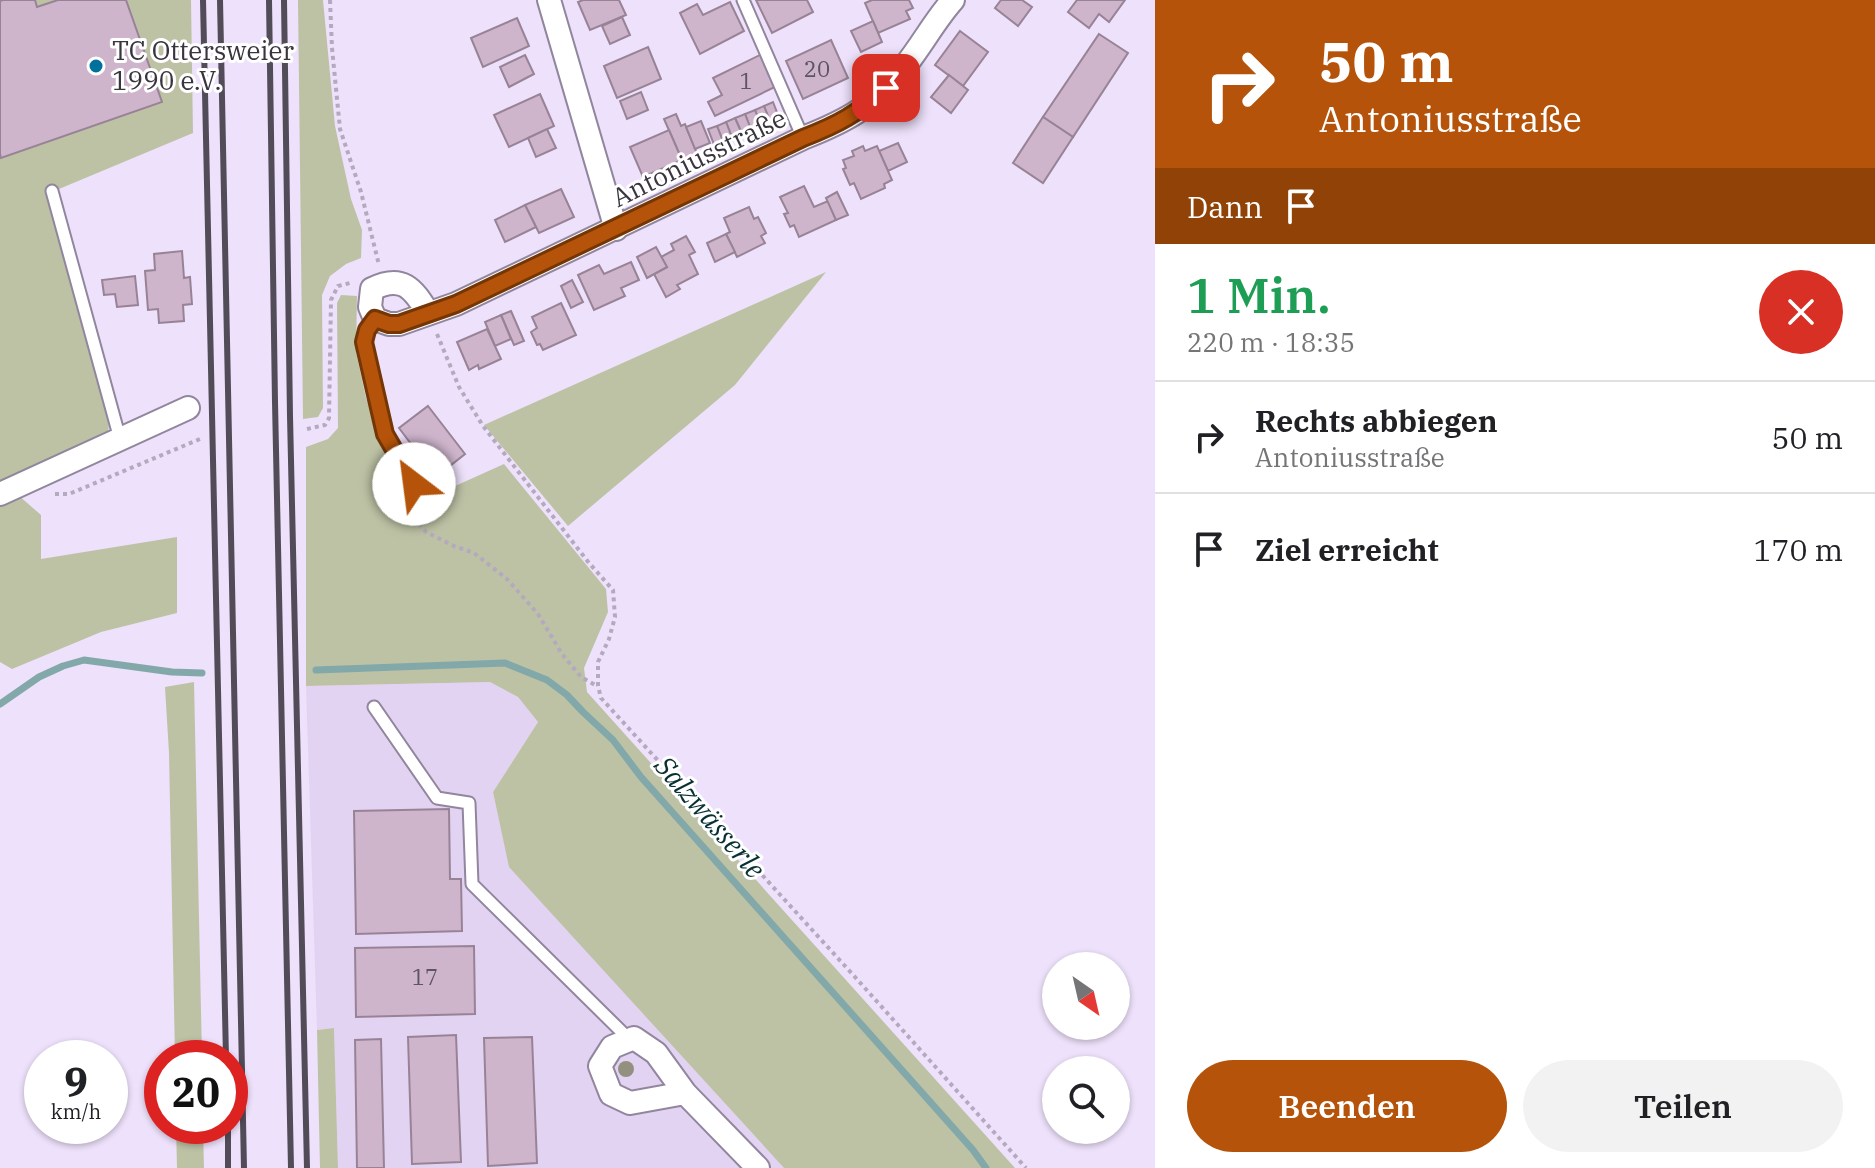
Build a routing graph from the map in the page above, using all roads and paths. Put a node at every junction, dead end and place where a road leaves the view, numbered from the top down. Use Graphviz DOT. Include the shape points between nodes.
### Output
graph roads {
  1 [pos="330,0"];
  2 [pos="549,0"];
  3 [pos="743,0"];
  4 [pos="953,0"];
  5 [pos="803,138"];
  6 [pos="52,191"];
  7 [pos="616,229"];
  8 [pos="379,285"];
  9 [pos="428,313"];
  10 [pos="375,319"];
  11 [pos="188,408"];
  12 [pos="307,429"];
  13 [pos="120,439"];
  14 [pos="200,439"];
  15 [pos="404,467"];
  16 [pos="34,479"];
  17 [pos="414,484"];
  18 [pos="0,494"];
  19 [pos="598,686"];
  20 [pos="374,707"];
  21 [pos="630,1040"];
  22 [pos="685,1093"];
  23 [pos="758,1168"];
  24 [pos="1026,1168"];
  1 -- 8 [label="path" via="340,129 361,192"];
  2 -- 7 [label="street"];
  3 -- 5 [label="lane"];
  4 -- 5 [label="street, Antoniusstraße" via="886,88 841,123"];
  5 -- 7 [label="street, Antoniusstraße"];
  6 -- 13 [label="lane"];
  7 -- 9 [label="street, Antoniusstraße"];
  8 -- 9 [label="street" via="399,282 416,292"];
  8 -- 10 [label="street" via="370,307"];
  8 -- 12 [label="path" via="348,282 338,286 331,300 329,418 325,425"];
  9 -- 10 [label="street, Antoniusstraße" via="399,324"];
  9 -- 19 [label="path" via="459,387 483,426 613,590 615,617 598,662"];
  10 -- 15 [label="lane" via="364,342 367,359 385,434"];
  11 -- 13 [label="street"];
  13 -- 16 [label="street"];
  14 -- 16 [label="path" via="69,494 55,494"];
  15 -- 17 [label="lane"];
  15 -- 19 [label="path" via="404,505 426,532 474,553 507,579 581,677"];
  16 -- 18 [label="street"];
  19 -- 24 [label="path" via="618,718"];
  20 -- 21 [label="lane" via="437,798 469,803 472,884"];
  21 -- 22 [label="street" via="656,1053"];
  21 -- 22 [label="street" via="612,1047 600,1066 611,1094 630,1103"];
  22 -- 23 [label="street"];
}
